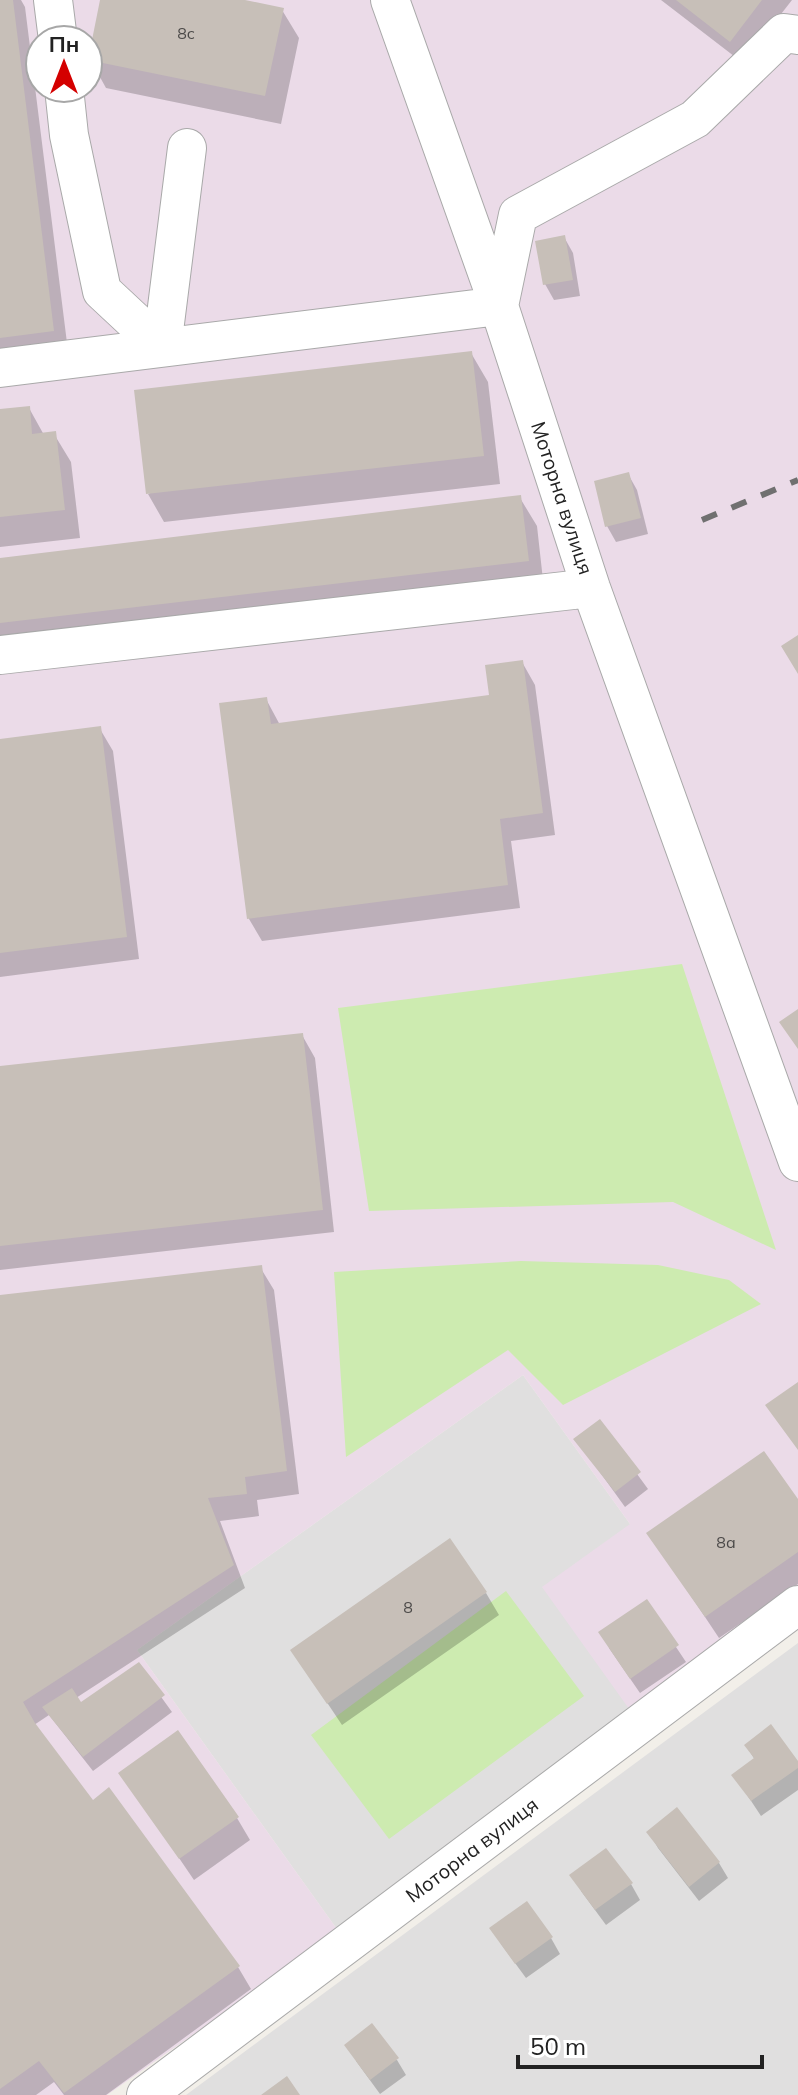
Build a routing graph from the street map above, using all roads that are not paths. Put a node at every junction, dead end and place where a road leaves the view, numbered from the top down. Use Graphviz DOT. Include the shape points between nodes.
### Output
graph roads {
  1 [pos="53,0"];
  2 [pos="390,0"];
  3 [pos="56,24"];
  4 [pos="798,35"];
  5 [pos="66,104"];
  6 [pos="187,148"];
  7 [pos="499,306"];
  8 [pos="162,347"];
  9 [pos="0,368"];
  10 [pos="591,588"];
  11 [pos="0,655"];
  12 [pos="798,1162"];
  13 [pos="798,1605"];
  14 [pos="146,2095"];
  1 -- 3 [label="street"];
  2 -- 7 [label="street, Моторна вулиця"];
  4 -- 7 [label="street" via="784,33 695,119 518,215"];
  5 -- 8 [label="street" via="102,291"];
  6 -- 8 [label="street"];
  7 -- 8 [label="street"];
  7 -- 10 [label="street, Моторна вулиця"];
  8 -- 9 [label="street"];
  10 -- 11 [label="street"];
  10 -- 12 [label="street, Моторна вулиця"];
  13 -- 14 [label="street, Моторна вулиця"];
}
